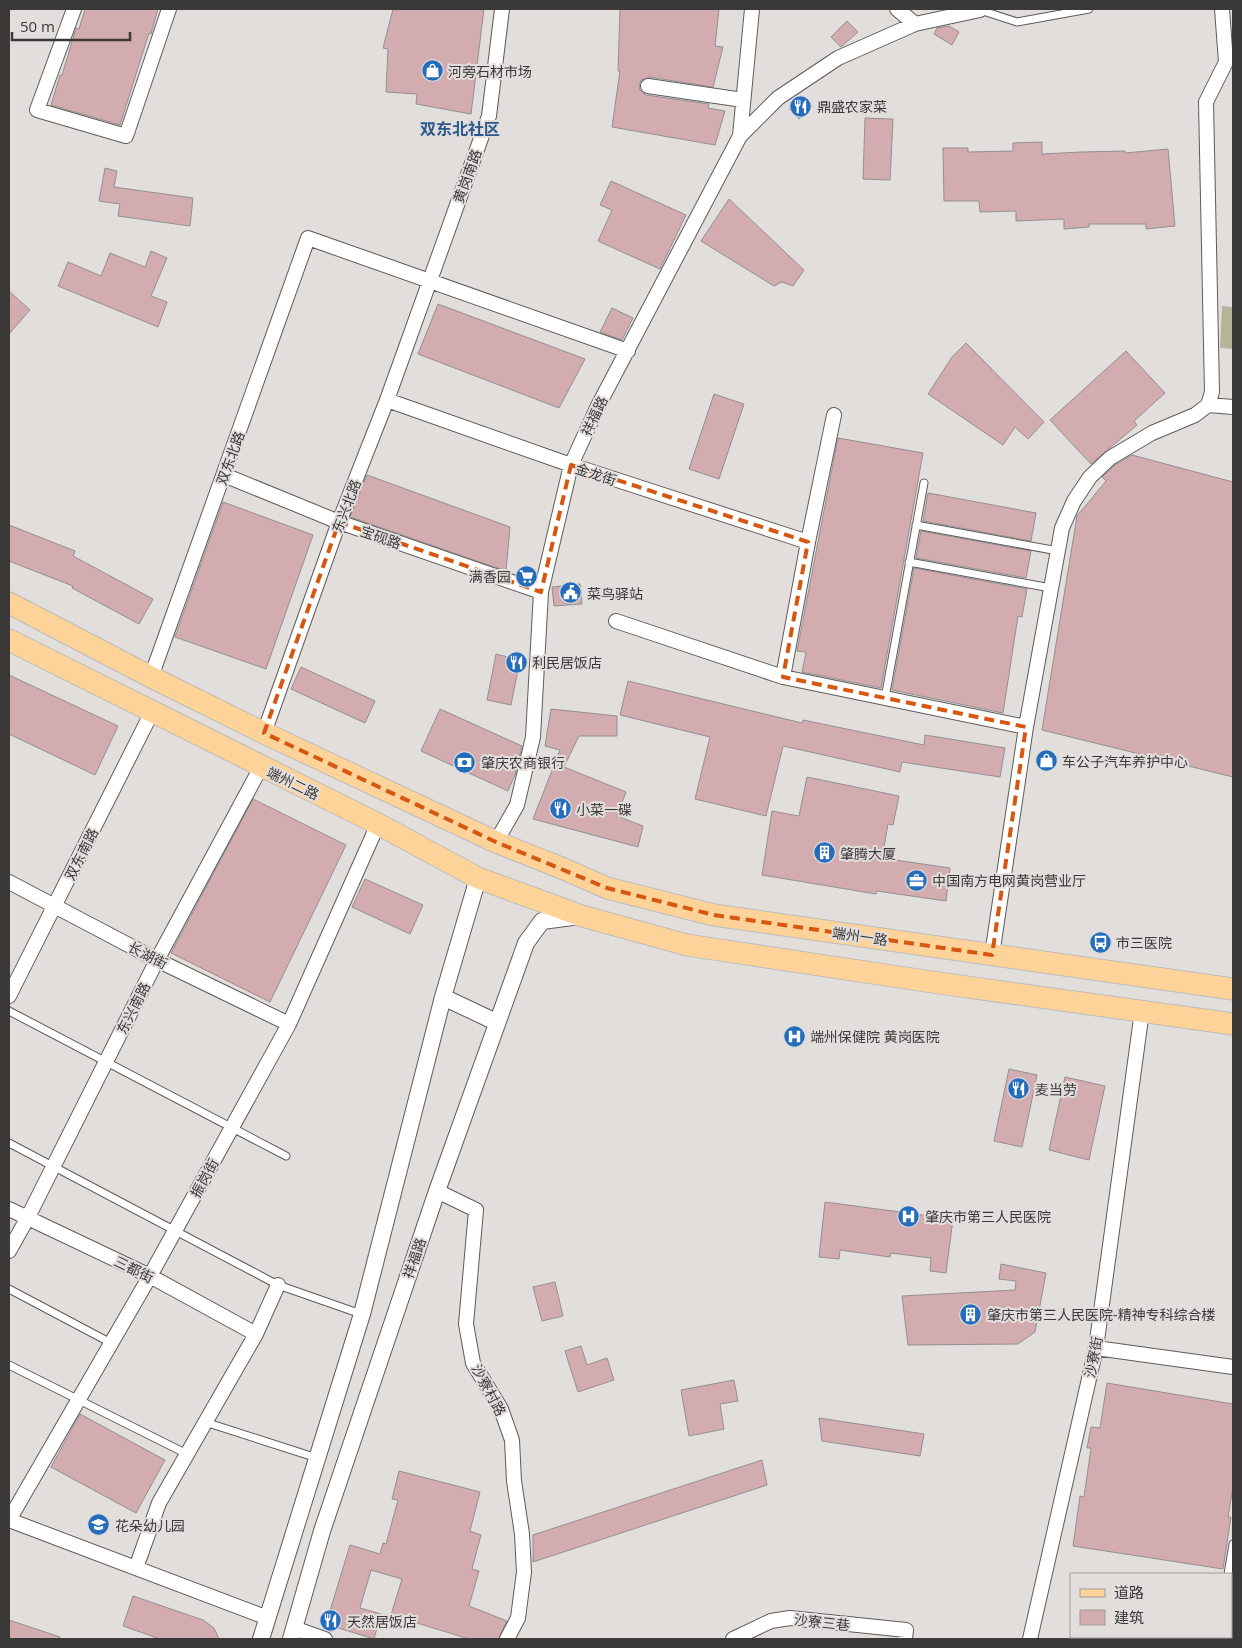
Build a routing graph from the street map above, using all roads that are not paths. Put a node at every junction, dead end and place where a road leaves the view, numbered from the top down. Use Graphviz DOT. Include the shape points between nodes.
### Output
graph roads {
  1 [pos="74,9"];
  2 [pos="169,9"];
  3 [pos="502,9"];
  4 [pos="752,9"];
  5 [pos="897,9"];
  6 [pos="1089,9"];
  7 [pos="1222,9"];
  8 [pos="980,10"];
  9 [pos="915,24"];
  10 [pos="1230,59"];
  11 [pos="648,86"];
  12 [pos="743,100"];
  13 [pos="740,136"];
  14 [pos="429,281"];
  15 [pos="628,351"];
  16 [pos="387,400"];
  17 [pos="1208,406"];
  18 [pos="1233,407"];
  19 [pos="834,416"];
  20 [pos="571,465"];
  21 [pos="224,475"];
  22 [pos="924,482"];
  23 [pos="339,522"];
  24 [pos="916,526"];
  25 [pos="808,542"];
  26 [pos="1058,551"];
  27 [pos="909,562"];
  28 [pos="1051,588"];
  29 [pos="541,592"];
  30 [pos="9,603"];
  31 [pos="616,621"];
  32 [pos="9,640"];
  33 [pos="151,677"];
  34 [pos="783,677"];
  35 [pos="885,698"];
  36 [pos="152,712"];
  37 [pos="1026,727"];
  38 [pos="264,733"];
  39 [pos="261,767"];
  40 [pos="378,824"];
  41 [pos="496,842"];
  42 [pos="478,878"];
  43 [pos="9,882"];
  44 [pos="55,906"];
  45 [pos="582,916"];
  46 [pos="992,955"];
  47 [pos="157,960"];
  48 [pos="1233,989"];
  49 [pos="9,996"];
  50 [pos="443,996"];
  51 [pos="9,1011"];
  52 [pos="1142,1011"];
  53 [pos="496,1022"];
  54 [pos="289,1024"];
  55 [pos="1233,1024"];
  56 [pos="106,1062"];
  57 [pos="232,1128"];
  58 [pos="9,1143"];
  59 [pos="286,1156"];
  60 [pos="53,1166"];
  61 [pos="437,1191"];
  62 [pos="9,1209"];
  63 [pos="27,1218"];
  64 [pos="175,1231"];
  65 [pos="9,1250"];
  66 [pos="150,1276"];
  67 [pos="278,1285"];
  68 [pos="9,1288"];
  69 [pos="362,1314"];
  70 [pos="256,1334"];
  71 [pos="112,1343"];
  72 [pos="1096,1348"];
  73 [pos="9,1365"];
  74 [pos="1233,1367"];
  75 [pos="78,1400"];
  76 [pos="205,1422"];
  77 [pos="187,1454"];
  78 [pos="317,1458"];
  79 [pos="9,1520"];
  80 [pos="1233,1544"];
  81 [pos="136,1568"];
  82 [pos="1228,1573"];
  83 [pos="268,1618"];
  84 [pos="292,1634"];
  85 [pos="261,1639"];
  86 [pos="324,1639"];
  87 [pos="507,1639"];
  88 [pos="733,1639"];
  89 [pos="905,1639"];
  90 [pos="1030,1639"];
  1 -- 2 [label="street" via="37,110 126,136"];
  3 -- 14 [label="street, 黄岗南路" via="489,116"];
  4 -- 12 [label="street, 祥福路"];
  5 -- 9 [label="street"];
  6 -- 8 [label="lane" via="1018,22"];
  7 -- 10 [label="street"];
  8 -- 9 [label="street"];
  9 -- 13 [label="street" via="838,58 778,98"];
  10 -- 17 [label="street" via="1206,102 1212,392"];
  11 -- 12 [label="street"];
  12 -- 13 [label="street, 祥福路"];
  13 -- 15 [label="street, 祥福路"];
  14 -- 15 [label="street"];
  14 -- 16 [label="street, 东兴北路"];
  14 -- 21 [label="street, 双东北路" via="308,238"];
  15 -- 20 [label="street, 祥福路"];
  16 -- 20 [label="street, 金龙街"];
  16 -- 23 [label="street, 东兴北路"];
  17 -- 18 [label="street"];
  17 -- 26 [label="street" via="1110,458 1074,501 1062,528"];
  19 -- 25 [label="street"];
  20 -- 25 [label="street, 金龙街"];
  20 -- 29 [label="street, 祥福路"];
  21 -- 23 [label="street, 宝砚路"];
  21 -- 33 [label="street, 双东北路"];
  22 -- 24 [label="lane"];
  23 -- 29 [label="street, 宝砚路"];
  23 -- 38 [label="street, 东兴北路"];
  24 -- 26 [label="lane"];
  24 -- 27 [label="lane"];
  25 -- 34 [label="street"];
  26 -- 28 [label="street"];
  27 -- 28 [label="lane"];
  27 -- 35 [label="lane"];
  28 -- 37 [label="street"];
  29 -- 41 [label="street, 祥福路" via="533,737 517,805"];
  30 -- 33 [label="main road"];
  31 -- 34 [label="street"];
  32 -- 36 [label="main road, 端州二路"];
  33 -- 38 [label="main road"];
  34 -- 35 [label="street"];
  35 -- 37 [label="street"];
  36 -- 39 [label="main road, 端州二路"];
  36 -- 44 [label="street, 双东南路"];
  37 -- 46 [label="street"];
  38 -- 41 [label="main road"];
  39 -- 40 [label="main road, 端州二路"];
  39 -- 47 [label="street, 东兴南路"];
  40 -- 42 [label="main road, 端州二路"];
  40 -- 54 [label="street, 振岗街"];
  41 -- 46 [label="main road, 端州一路" via="607,888 714,916"];
  42 -- 45 [label="main road, 端州二路"];
  42 -- 50 [label="street"];
  43 -- 44 [label="street, 长湖街"];
  44 -- 47 [label="street, 长湖街"];
  44 -- 49 [label="street, 双东南路"];
  45 -- 52 [label="main road" via="687,945"];
  45 -- 53 [label="street, 祥福路" via="542,921 526,943"];
  46 -- 48 [label="main road, 端州一路"];
  47 -- 54 [label="street, 长湖街"];
  47 -- 56 [label="street, 东兴南路"];
  50 -- 53 [label="street"];
  50 -- 69 [label="street"];
  51 -- 56 [label="lane"];
  52 -- 55 [label="main road"];
  52 -- 72 [label="street, 沙寮街"];
  53 -- 61 [label="street, 祥福路"];
  54 -- 57 [label="street, 振岗街"];
  56 -- 57 [label="lane"];
  56 -- 60 [label="street, 东兴南路"];
  57 -- 59 [label="lane"];
  57 -- 64 [label="street, 振岗街"];
  58 -- 60 [label="lane"];
  60 -- 63 [label="street, 东兴南路"];
  60 -- 64 [label="lane"];
  61 -- 84 [label="street, 祥福路" via="322,1531"];
  61 -- 87 [label="street, 沙寮村路" via="476,1210 466,1324 473,1363 501,1409 512,1440 524,1572 518,1618"];
  62 -- 63 [label="street, 三都街"];
  63 -- 65 [label="street, 东兴南路"];
  63 -- 66 [label="street, 三都街"];
  64 -- 66 [label="street, 振岗街"];
  64 -- 67 [label="lane"];
  66 -- 70 [label="street, 三都街"];
  66 -- 71 [label="street, 振岗街"];
  67 -- 69 [label="lane"];
  67 -- 70 [label="street"];
  68 -- 71 [label="lane"];
  69 -- 78 [label="street"];
  70 -- 76 [label="street"];
  71 -- 75 [label="street, 振岗街"];
  72 -- 74 [label="street"];
  72 -- 90 [label="street, 沙寮街"];
  73 -- 75 [label="lane"];
  75 -- 77 [label="lane"];
  75 -- 79 [label="street, 振岗街"];
  76 -- 77 [label="street"];
  76 -- 78 [label="lane"];
  77 -- 81 [label="street" via="159,1503"];
  78 -- 83 [label="street"];
  79 -- 81 [label="street"];
  80 -- 82 [label="lane"];
  81 -- 83 [label="street"];
  83 -- 85 [label="street"];
  84 -- 86 [label="street"];
  88 -- 89 [label="street, 沙寮三巷" via="771,1620 790,1618 906,1630"];
}
